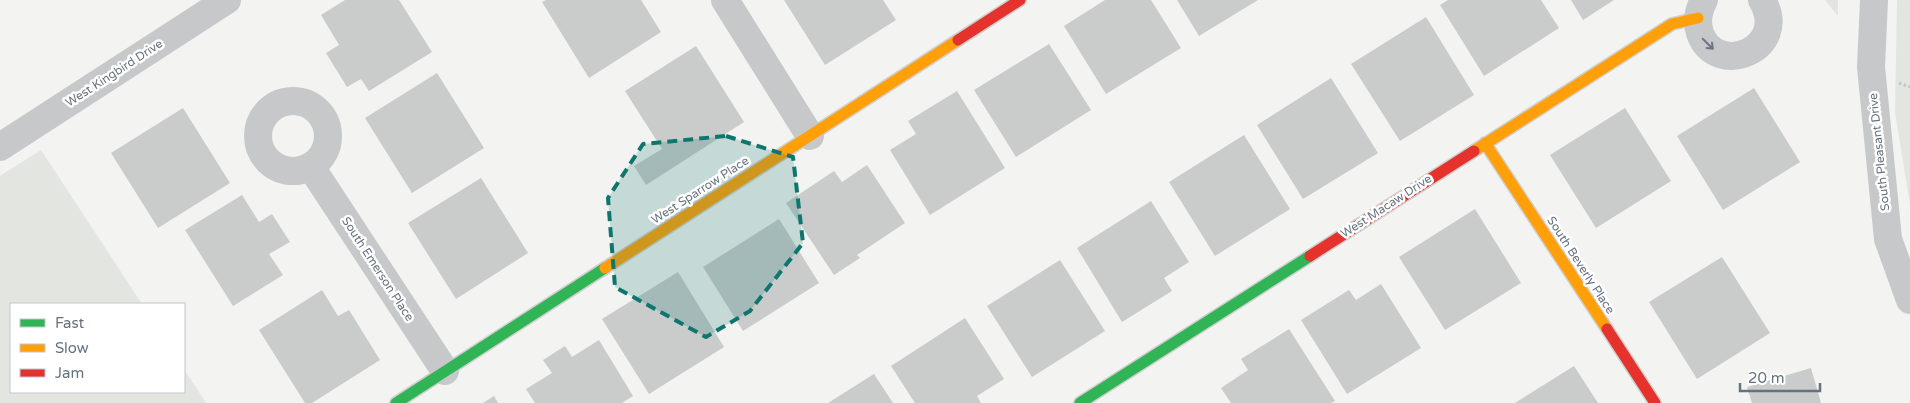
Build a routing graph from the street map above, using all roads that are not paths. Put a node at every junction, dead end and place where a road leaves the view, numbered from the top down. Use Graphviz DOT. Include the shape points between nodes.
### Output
graph roads {
  1 [pos="227,0"];
  2 [pos="725,0"];
  3 [pos="1020,0"];
  4 [pos="1762,0"];
  5 [pos="1874,0"];
  6 [pos="1701,9"];
  7 [pos="810,136"];
  8 [pos="1485,143"];
  9 [pos="0,147"];
  10 [pos="311,167"];
  11 [pos="1910,300"];
  12 [pos="445,370"];
  13 [pos="396,403"];
  14 [pos="1080,403"];
  15 [pos="1655,403"];
  1 -- 9 [label="street, West Kingbird Drive"];
  2 -- 7 [label="street"];
  3 -- 7 [label="street, West Sparrow Place"];
  6 -- 4 [label="street, West Macaw Drive, one-way" via="1702,38 1710,48 1735,56 1748,53 1766,34 1769,22"];
  5 -- 11 [label="street, South Pleasant Drive" via="1871,67 1888,239"];
  6 -- 8 [label="street, West Macaw Drive" via="1672,24"];
  7 -- 12 [label="street, West Sparrow Place"];
  8 -- 14 [label="street, West Macaw Drive"];
  8 -- 15 [label="street, South Beverly Place"];
  10 -- 12 [label="street, South Emerson Place"];
  12 -- 13 [label="street, West Sparrow Place"];
}
